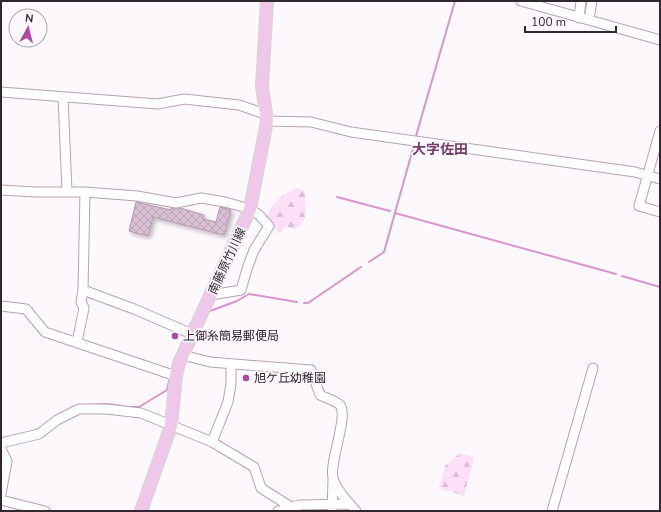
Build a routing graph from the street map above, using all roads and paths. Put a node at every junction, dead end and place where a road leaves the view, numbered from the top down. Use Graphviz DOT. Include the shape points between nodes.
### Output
graph roads {
  1 [pos="267,1"];
  2 [pos="521,1"];
  3 [pos="581,1"];
  4 [pos="592,1"];
  5 [pos="579,18"];
  6 [pos="589,20"];
  7 [pos="660,40"];
  8 [pos="1,92"];
  9 [pos="63,97"];
  10 [pos="266,118"];
  11 [pos="660,130"];
  12 [pos="657,151"];
  13 [pos="647,176"];
  14 [pos="660,179"];
  15 [pos="1,190"];
  16 [pos="67,191"];
  17 [pos="86,192"];
  18 [pos="250,209"];
  19 [pos="660,212"];
  20 [pos="83,290"];
  21 [pos="211,295"];
  22 [pos="1,306"];
  23 [pos="192,334"];
  24 [pos="77,342"];
  25 [pos="182,355"];
  26 [pos="231,364"];
  27 [pos="593,368"];
  28 [pos="176,376"];
  29 [pos="171,426"];
  30 [pos="212,442"];
  31 [pos="1,443"];
  32 [pos="1,449"];
  33 [pos="333,480"];
  34 [pos="1,494"];
  35 [pos="1,500"];
  36 [pos="350,504"];
  37 [pos="291,507"];
  38 [pos="332,508"];
  39 [pos="45,511"];
  40 [pos="141,511"];
  41 [pos="278,511"];
  42 [pos="356,511"];
  43 [pos="552,511"];
  1 -- 10 [label="main road, 南藤原竹川線" via="262,86"];
  2 -- 5 [label="street"];
  3 -- 5 [label="street"];
  4 -- 6 [label="street"];
  5 -- 6 [label="street"];
  6 -- 7 [label="street"];
  8 -- 9 [label="street"];
  9 -- 10 [label="street" via="158,104 184,99 198,100 239,106"];
  9 -- 16 [label="street"];
  10 -- 13 [label="street" via="311,122 347,131 635,172"];
  10 -- 18 [label="main road, 南藤原竹川線"];
  11 -- 12 [label="street"];
  12 -- 13 [label="street"];
  13 -- 14 [label="street"];
  13 -- 19 [label="street" via="639,206"];
  15 -- 16 [label="street"];
  16 -- 17 [label="street"];
  17 -- 18 [label="street" via="137,196 176,203 201,198"];
  17 -- 20 [label="street"];
  18 -- 21 [label="main road, 南藤原竹川線"];
  18 -- 21 [label="street" via="269,226 254,250 241,290"];
  20 -- 23 [label="street"];
  20 -- 24 [label="street" via="81,302 84,308"];
  21 -- 23 [label="main road, 南藤原竹川線"];
  22 -- 24 [label="street" via="26,309 45,332"];
  23 -- 25 [label="main road, 南藤原竹川線"];
  24 -- 28 [label="street"];
  25 -- 26 [label="street"];
  25 -- 28 [label="main road, 南藤原竹川線"];
  26 -- 30 [label="street" via="228,402"];
  26 -- 33 [label="street" via="311,370 320,395 339,405 342,411 332,466"];
  27 -- 43 [label="street"];
  28 -- 29 [label="main road, 南藤原竹川線"];
  29 -- 30 [label="street"];
  29 -- 31 [label="street" via="141,414 100,408 79,409 57,420 39,434"];
  29 -- 40 [label="main road, 南藤原竹川線"];
  30 -- 37 [label="street" via="254,467 261,488"];
  32 -- 34 [label="street" via="7,461"];
  33 -- 36 [label="street"];
  33 -- 38 [label="street"];
  35 -- 39 [label="street"];
  36 -- 38 [label="street"];
  36 -- 42 [label="street"];
  37 -- 38 [label="street" via="300,505"];
  37 -- 41 [label="street"];
}
